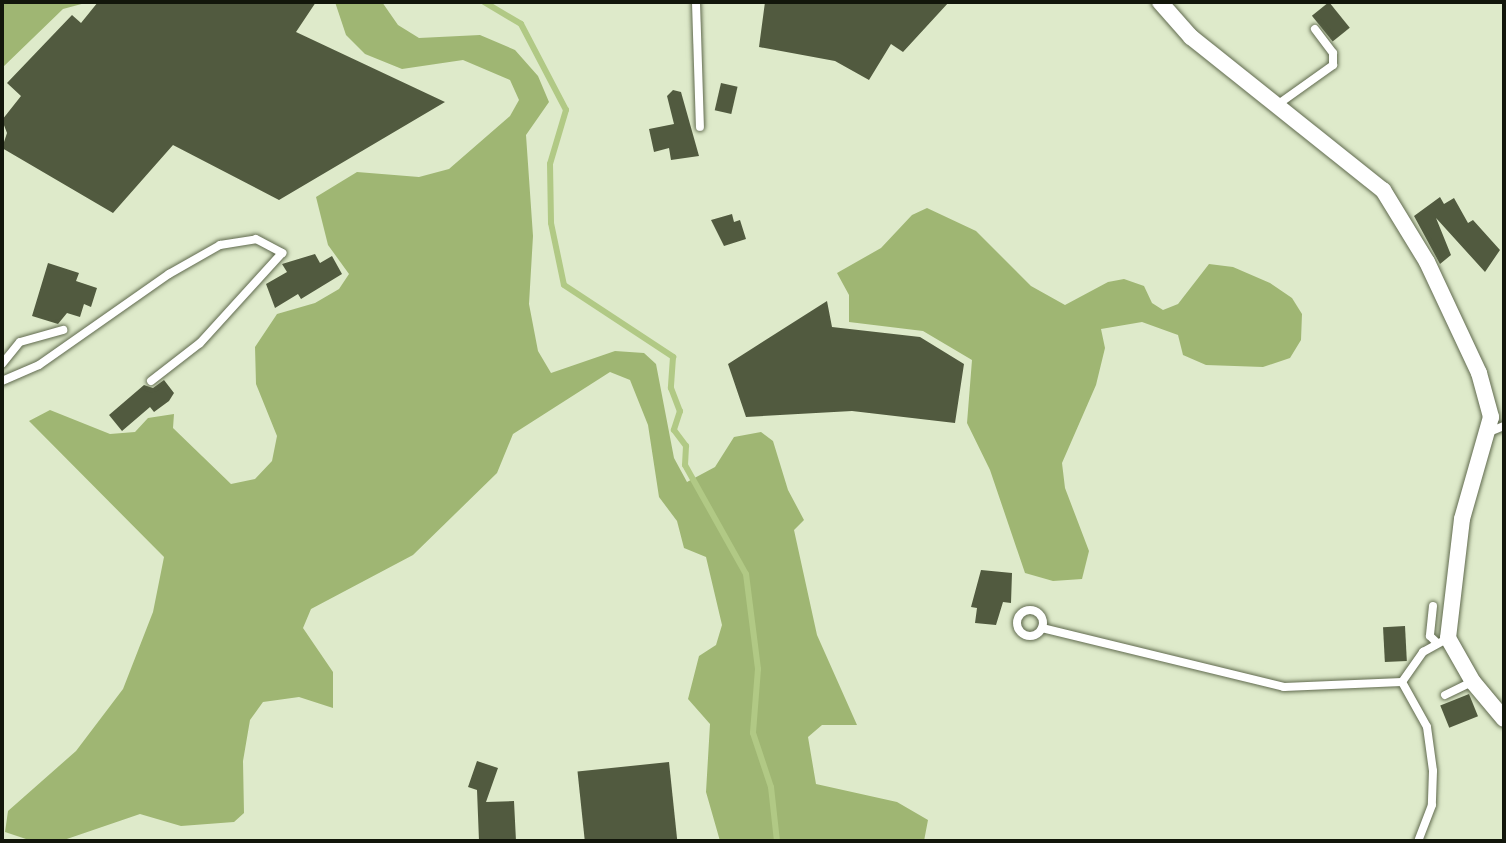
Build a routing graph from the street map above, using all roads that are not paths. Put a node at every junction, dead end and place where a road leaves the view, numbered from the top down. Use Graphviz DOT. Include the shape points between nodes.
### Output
graph roads {
  1 [pos="696,2"];
  2 [pos="1160,2"];
  3 [pos="1315,29"];
  4 [pos="1276,105"];
  5 [pos="700,127"];
  6 [pos="63,330"];
  7 [pos="2,364"];
  8 [pos="2,381"];
  9 [pos="151,381"];
  10 [pos="1496,429"];
  11 [pos="1433,606"];
  12 [pos="1042,628"];
  13 [pos="1442,640"];
  14 [pos="1402,682"];
  15 [pos="1473,682"];
  16 [pos="1445,695"];
  17 [pos="1504,719"];
  18 [pos="1418,841"];
  1 -- 5 [label="lane"];
  2 -- 4 [label="street" via="1191,37"];
  3 -- 4 [label="lane" via="1333,53 1333,65"];
  4 -- 10 [label="street" via="1383,190 1407,223 1479,373"];
  6 -- 7 [label="lane" via="20,342"];
  8 -- 9 [label="lane" via="39,365 169,274 220,245 256,239 282,253 200,343"];
  10 -- 13 [label="street" via="1462,519"];
  11 -- 13 [label="lane" via="1430,636"];
  12 -- 14 [label="lane" via="1284,687"];
  13 -- 14 [label="lane"];
  13 -- 15 [label="street"];
  14 -- 18 [label="lane" via="1427,727 1433,771 1432,805"];
  15 -- 16 [label="lane"];
  15 -- 17 [label="street"];
}
